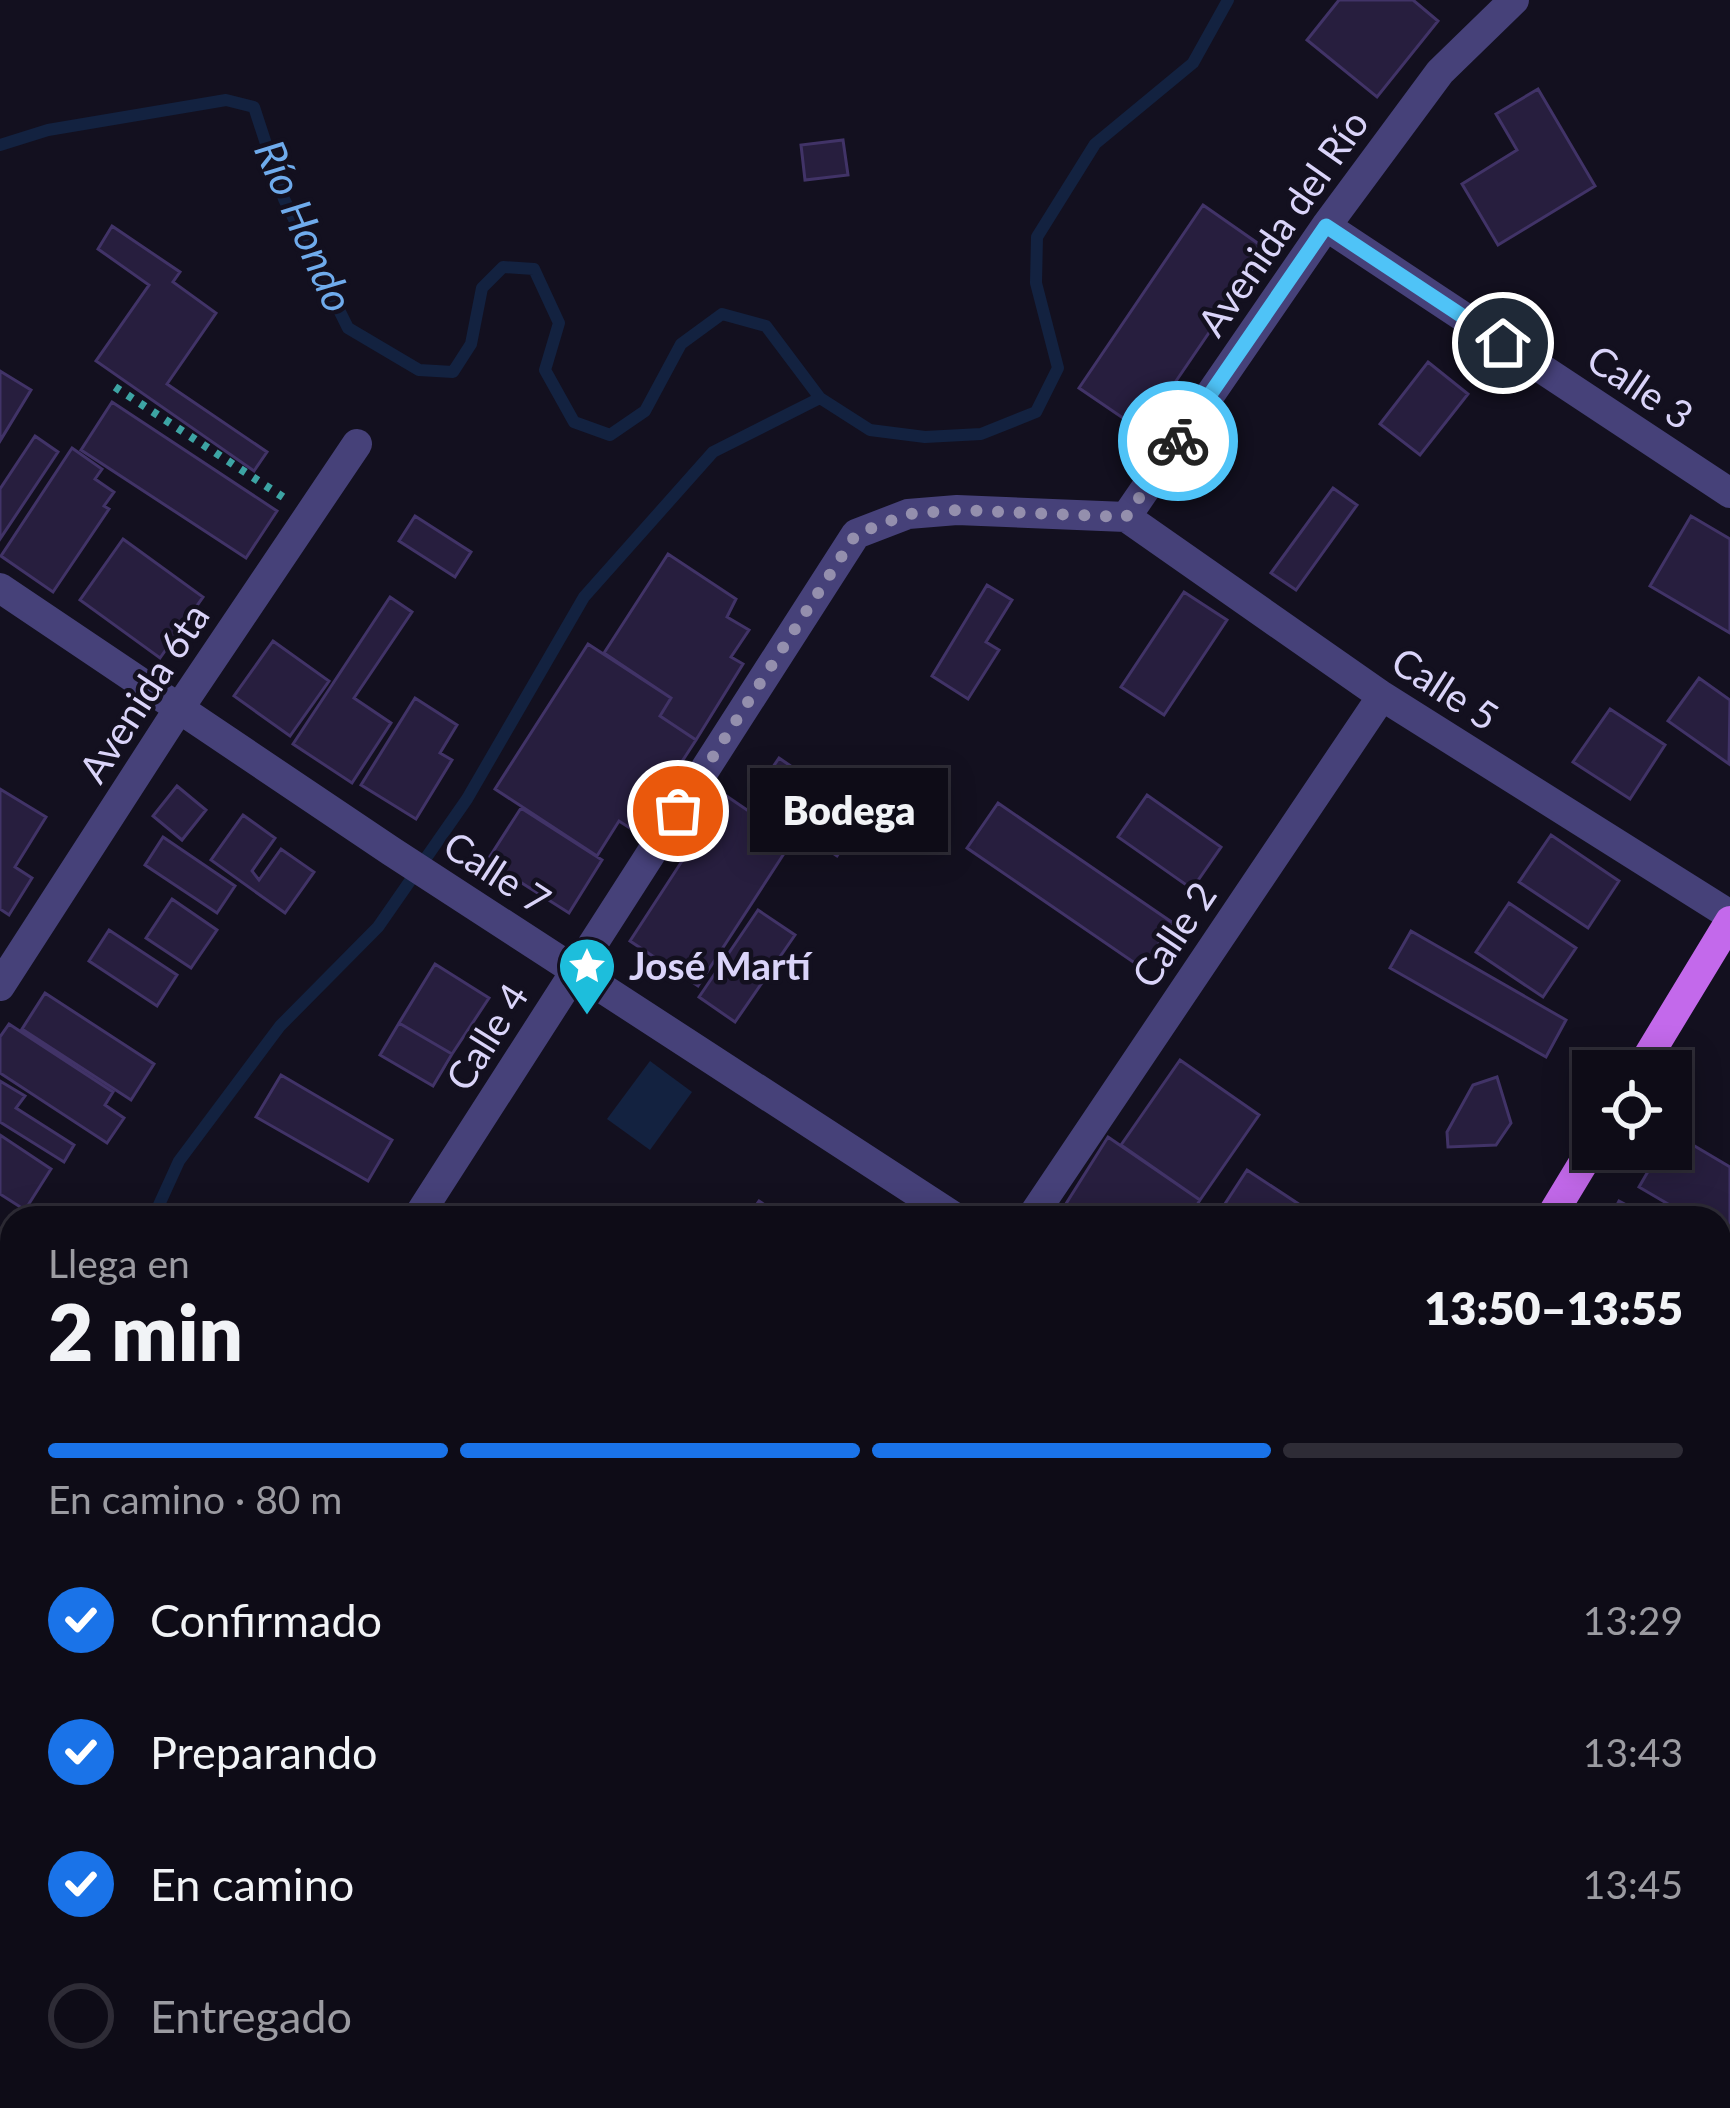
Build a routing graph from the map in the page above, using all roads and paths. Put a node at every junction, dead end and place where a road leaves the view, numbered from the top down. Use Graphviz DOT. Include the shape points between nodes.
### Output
graph roads {
  1 [pos="1514,0"];
  2 [pos="1326,226"];
  3 [pos="115,387"];
  4 [pos="357,444"];
  5 [pos="1730,494"];
  6 [pos="309,515"];
  7 [pos="1126,517"];
  8 [pos="0,588"];
  9 [pos="1382,696"];
  10 [pos="180,707"];
  11 [pos="1730,918"];
  12 [pos="576,970"];
  13 [pos="0,986"];
  14 [pos="1651,1050"];
  15 [pos="1579,1170"];
  16 [pos="425,1206"];
  17 [pos="938,1206"];
  18 [pos="1039,1206"];
  19 [pos="1557,1206"];
  1 -- 2 [label="street, Avenida del Río" via="1440,72"];
  2 -- 5 [label="street, Calle 3"];
  2 -- 7 [label="street, Avenida del Río"];
  3 -- 6 [label="path"];
  4 -- 6 [label="street, Avenida 6ta"];
  6 -- 10 [label="street, Avenida 6ta"];
  7 -- 9 [label="street, Calle 5"];
  7 -- 12 [label="street, Calle 4" via="957,510 908,514 856,534"];
  8 -- 10 [label="street, Calle 7"];
  9 -- 11 [label="street, Calle 5"];
  9 -- 18 [label="street, Calle 2"];
  10 -- 12 [label="street, Calle 7"];
  10 -- 13 [label="street, Avenida 6ta"];
  11 -- 14 [label="main road"];
  12 -- 16 [label="street, Calle 4"];
  12 -- 17 [label="street, Calle 7"];
  15 -- 19 [label="main road"];
}
